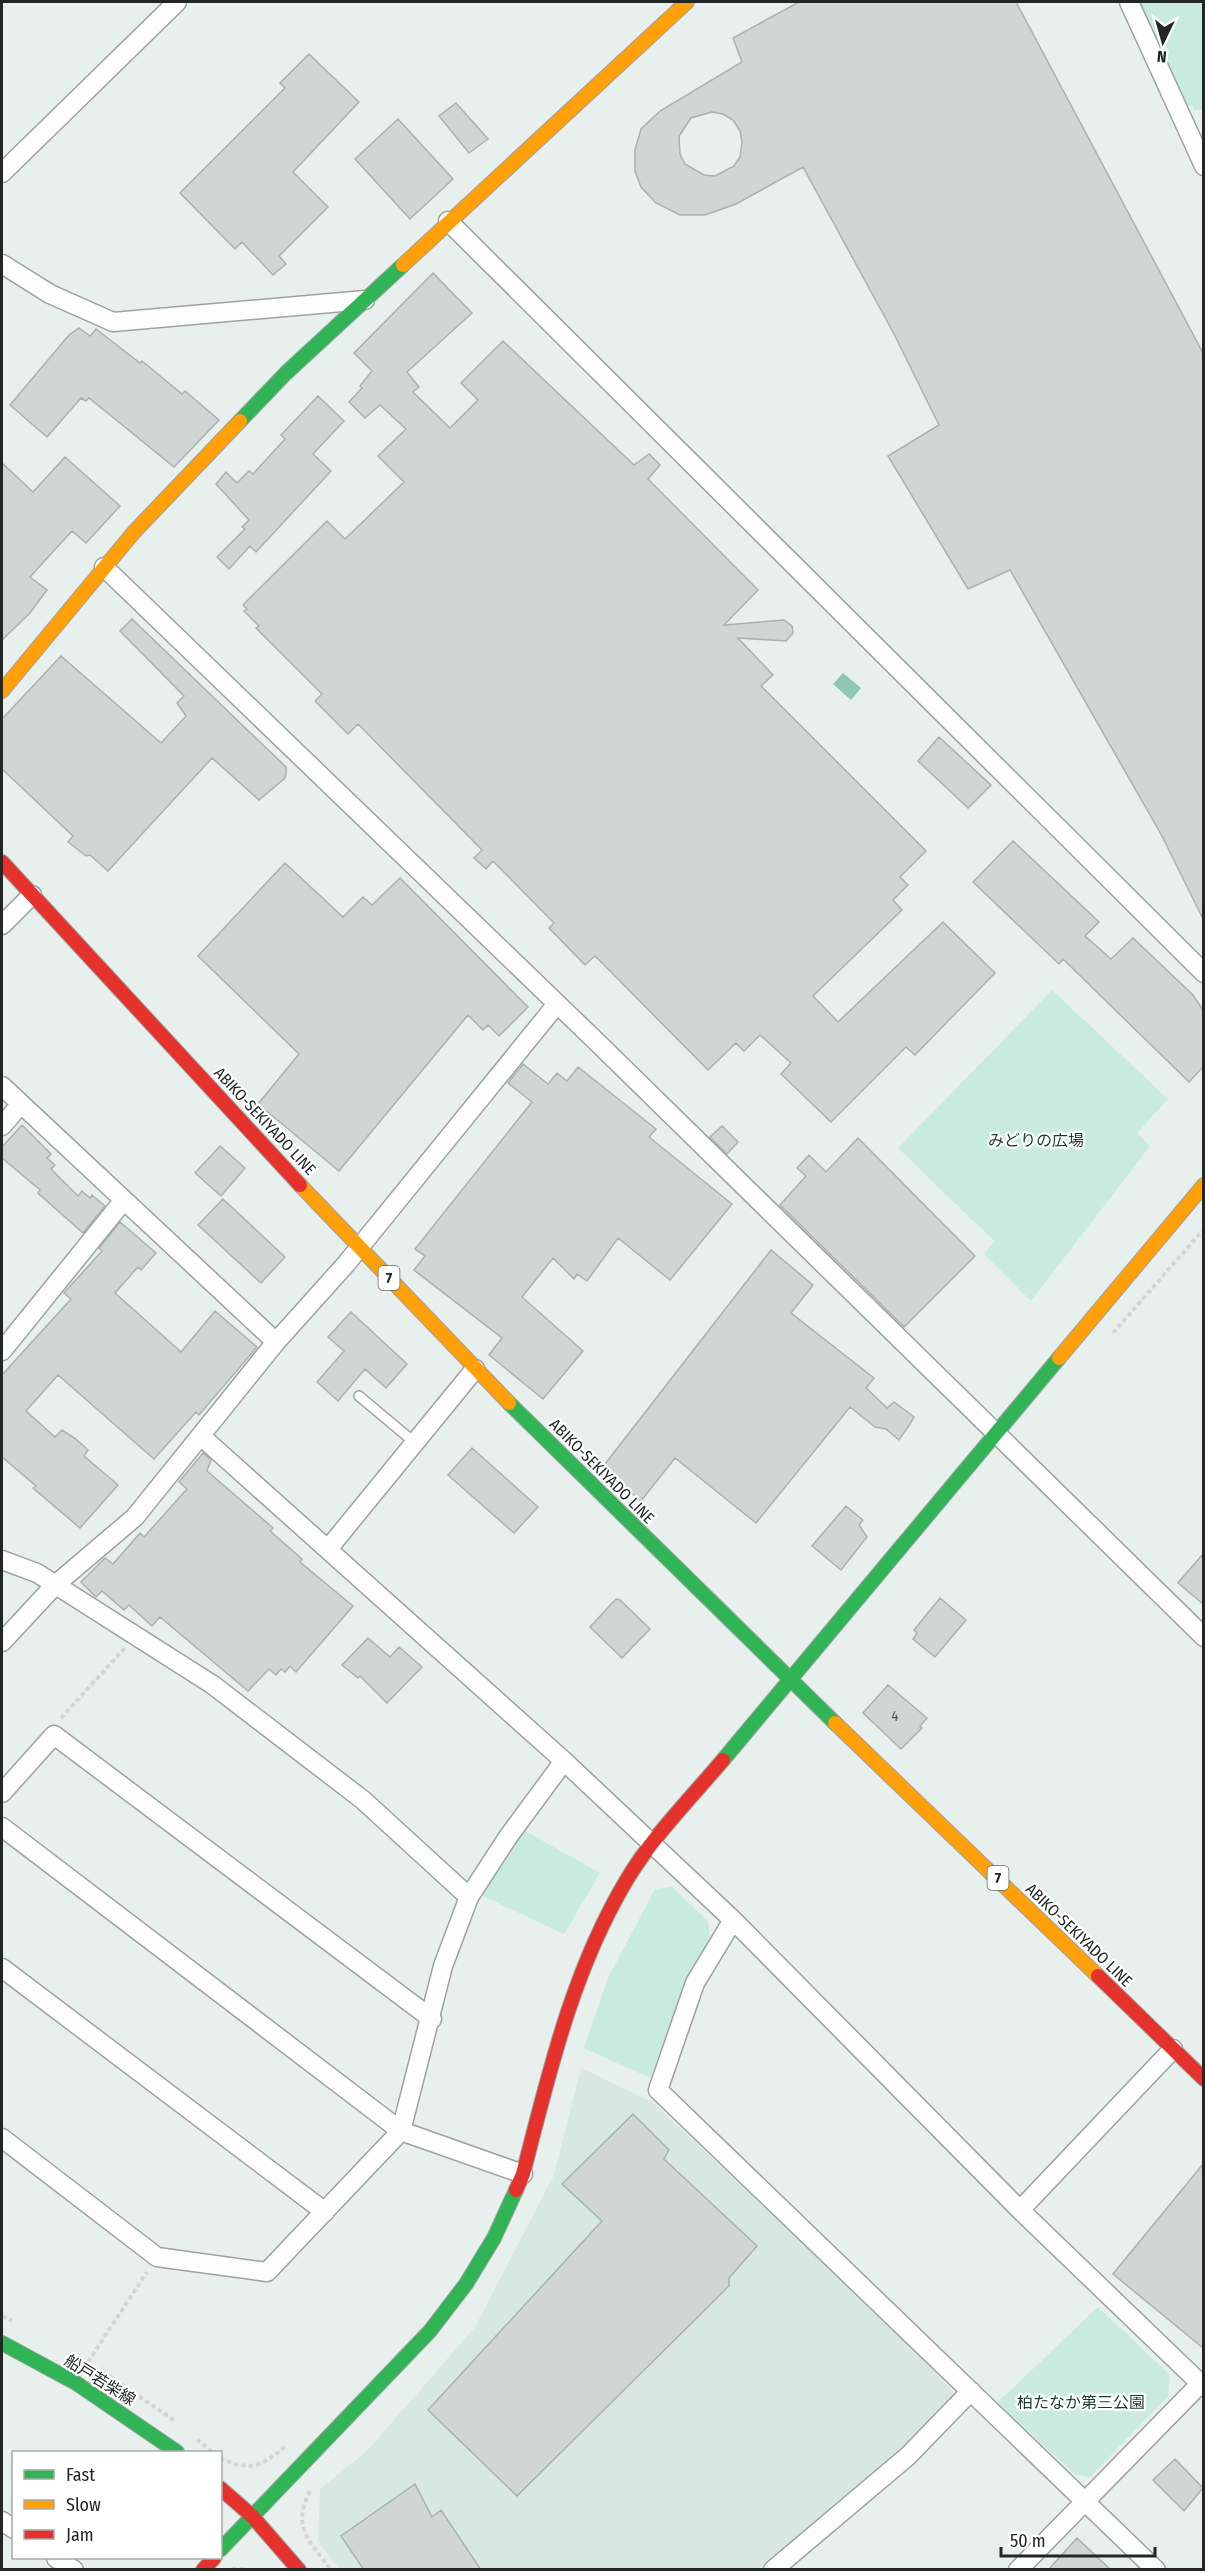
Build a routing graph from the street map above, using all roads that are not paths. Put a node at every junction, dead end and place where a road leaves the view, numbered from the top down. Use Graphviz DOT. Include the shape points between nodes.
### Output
graph roads {
  1 [pos="177,2"];
  2 [pos="687,2"];
  3 [pos="1129,2"];
  4 [pos="1203,121"];
  5 [pos="1188,132"];
  6 [pos="1203,166"];
  7 [pos="2,173"];
  8 [pos="448,221"];
  9 [pos="2,264"];
  10 [pos="365,300"];
  11 [pos="104,567"];
  12 [pos="2,691"];
  13 [pos="2,862"];
  14 [pos="32,895"];
  15 [pos="2,925"];
  16 [pos="1203,973"];
  17 [pos="557,1004"];
  18 [pos="2,1086"];
  19 [pos="21,1104"];
  20 [pos="2,1126"];
  21 [pos="1203,1185"];
  22 [pos="124,1200"];
  23 [pos="359,1246"];
  24 [pos="276,1342"];
  25 [pos="2,1352"];
  26 [pos="476,1369"];
  27 [pos="359,1396"];
  28 [pos="995,1433"];
  29 [pos="202,1437"];
  30 [pos="414,1442"];
  31 [pos="328,1549"];
  32 [pos="2,1560"];
  33 [pos="55,1585"];
  34 [pos="1203,1637"];
  35 [pos="2,1642"];
  36 [pos="789,1681"];
  37 [pos="564,1761"];
  38 [pos="2,1793"];
  39 [pos="2,1827"];
  40 [pos="652,1844"];
  41 [pos="469,1897"];
  42 [pos="733,1920"];
  43 [pos="2,1968"];
  44 [pos="432,2019"];
  45 [pos="1173,2049"];
  46 [pos="1203,2079"];
  47 [pos="401,2132"];
  48 [pos="2,2138"];
  49 [pos="523,2174"];
  50 [pos="1020,2210"];
  51 [pos="325,2212"];
  52 [pos="2,2343"];
  53 [pos="1202,2385"];
  54 [pos="971,2391"];
  55 [pos="176,2451"];
  56 [pos="222,2490"];
  57 [pos="1086,2501"];
  58 [pos="252,2516"];
  59 [pos="222,2548"];
  60 [pos="58,2559"];
  61 [pos="213,2559"];
  62 [pos="74,2570"];
  63 [pos="202,2570"];
  64 [pos="299,2570"];
  65 [pos="773,2570"];
  66 [pos="1018,2570"];
  67 [pos="1156,2570"];
  1 -- 7 [label="street"];
  2 -- 8 [label="street"];
  3 -- 5 [label="street"];
  4 -- 5 [label="street"];
  5 -- 6 [label="street"];
  8 -- 10 [label="street"];
  8 -- 16 [label="street"];
  9 -- 10 [label="street" via="50,294 113,322"];
  10 -- 11 [label="street" via="193,468"];
  11 -- 12 [label="street"];
  11 -- 17 [label="street"];
  13 -- 14 [label="street, ABIKO-SEKIYADO LINE / 7"];
  14 -- 15 [label="street"];
  14 -- 23 [label="street, ABIKO-SEKIYADO LINE / 7"];
  17 -- 23 [label="street"];
  17 -- 28 [label="street"];
  18 -- 19 [label="street"];
  19 -- 20 [label="street"];
  19 -- 22 [label="street"];
  21 -- 28 [label="street"];
  22 -- 24 [label="street"];
  22 -- 25 [label="street"];
  23 -- 24 [label="street"];
  23 -- 26 [label="street, ABIKO-SEKIYADO LINE / 7"];
  24 -- 29 [label="street"];
  26 -- 30 [label="street"];
  26 -- 36 [label="street, ABIKO-SEKIYADO LINE / 7"];
  27 -- 30 [label="lane"];
  28 -- 34 [label="street"];
  28 -- 36 [label="street"];
  29 -- 31 [label="street"];
  29 -- 33 [label="street" via="135,1517"];
  30 -- 31 [label="street"];
  31 -- 37 [label="street"];
  32 -- 33 [label="street" via="37,1573"];
  33 -- 35 [label="street"];
  33 -- 41 [label="street" via="213,1685 363,1800"];
  36 -- 40 [label="street"];
  36 -- 45 [label="street, ABIKO-SEKIYADO LINE / 7"];
  37 -- 40 [label="street"];
  37 -- 41 [label="street"];
  38 -- 44 [label="street" via="54,1735"];
  39 -- 47 [label="street"];
  40 -- 42 [label="street"];
  40 -- 49 [label="street" via="626,1881 583,1965 560,2033"];
  41 -- 44 [label="street" via="443,1966"];
  42 -- 50 [label="street"];
  42 -- 54 [label="street" via="695,1983 658,2090"];
  43 -- 51 [label="street"];
  44 -- 47 [label="street"];
  45 -- 46 [label="street, ABIKO-SEKIYADO LINE / 7"];
  45 -- 50 [label="street"];
  47 -- 49 [label="street"];
  47 -- 51 [label="street"];
  48 -- 51 [label="street" via="157,2257 267,2272"];
  49 -- 58 [label="street" via="488,2247 430,2331"];
  50 -- 53 [label="street"];
  52 -- 55 [label="street, 船戸若柴線" via="76,2382"];
  53 -- 57 [label="street"];
  54 -- 57 [label="street"];
  54 -- 65 [label="street" via="908,2456"];
  56 -- 58 [label="street"];
  57 -- 66 [label="street"];
  57 -- 67 [label="street"];
  58 -- 59 [label="street"];
  58 -- 64 [label="street"];
  60 -- 62 [label="street"];
  61 -- 63 [label="street"];
}
